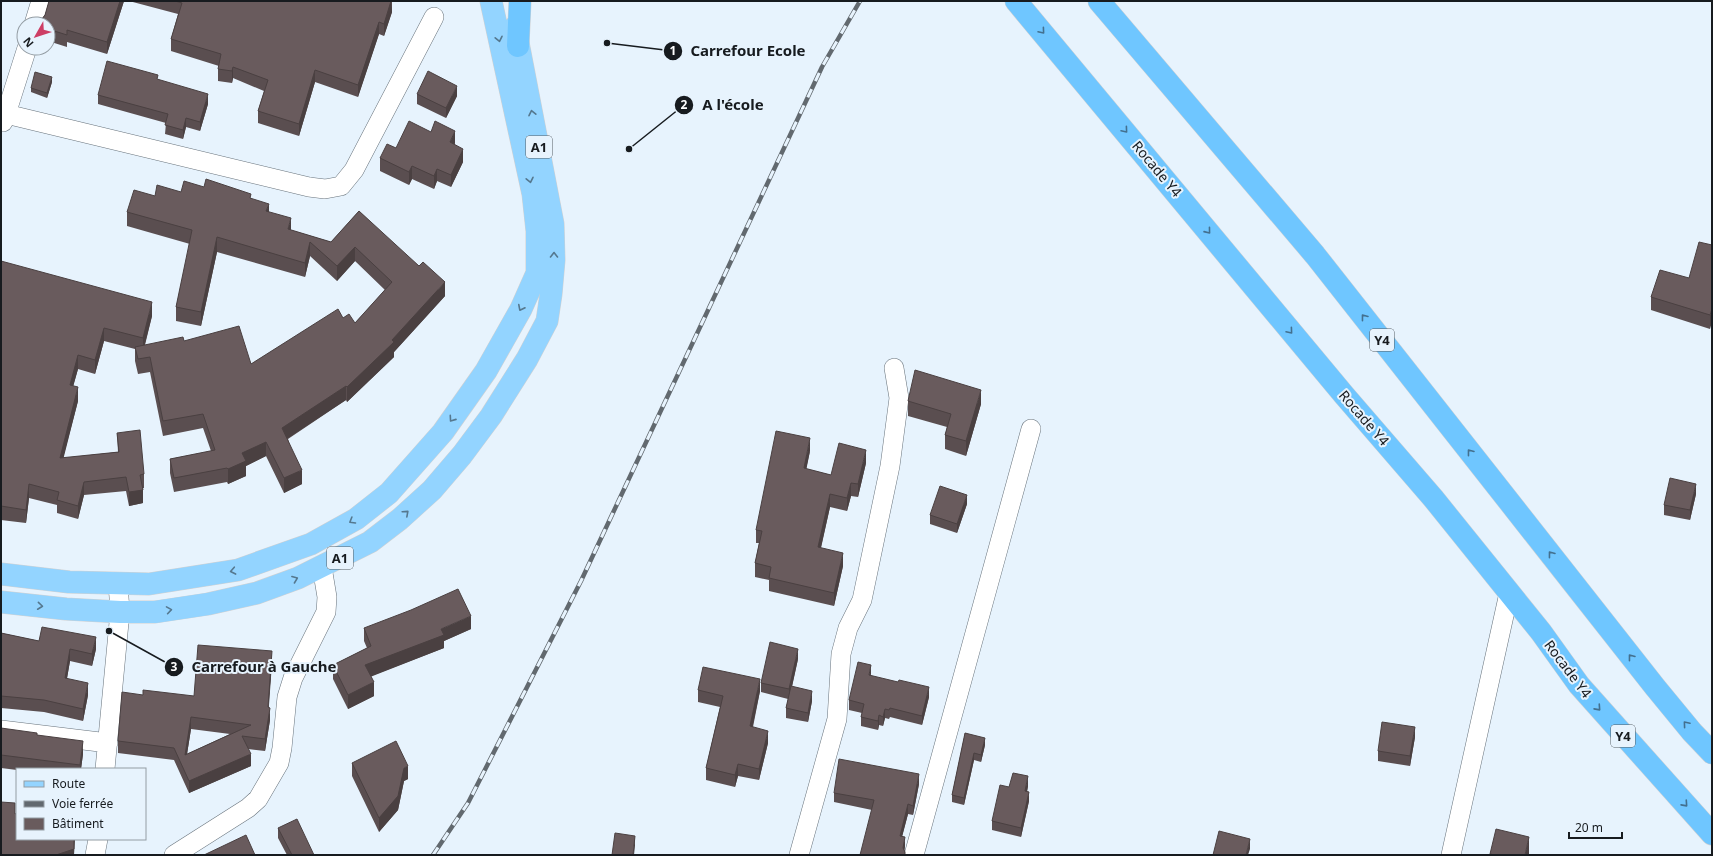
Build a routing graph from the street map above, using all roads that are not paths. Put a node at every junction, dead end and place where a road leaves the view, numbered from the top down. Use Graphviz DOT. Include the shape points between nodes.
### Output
graph roads {
  1 [pos="41,1"];
  2 [pos="491,1"];
  3 [pos="511,1"];
  4 [pos="520,1"];
  5 [pos="1016,1"];
  6 [pos="1099,1"];
  7 [pos="36,16"];
  8 [pos="434,17"];
  9 [pos="518,46"];
  10 [pos="24,56"];
  11 [pos="3,121"];
  12 [pos="894,368"];
  13 [pos="1031,430"];
  14 [pos="322,567"];
  15 [pos="1,574"];
  16 [pos="118,583"];
  17 [pos="1509,593"];
  18 [pos="1,602"];
  19 [pos="120,612"];
  20 [pos="1,730"];
  21 [pos="108,743"];
  22 [pos="1712,753"];
  23 [pos="105,768"];
  24 [pos="1712,834"];
  25 [pos="98,840"];
  26 [pos="95,855"];
  27 [pos="174,855"];
  28 [pos="799,855"];
  29 [pos="914,855"];
  30 [pos="1451,855"];
  1 -- 7 [label="street"];
  2 -- 16 [label="main road, A1, one-way" via="533,194 537,232 537,273 521,309 486,371 443,432 388,493 356,518 311,544 238,570 149,584"];
  3 -- 9 [label="main road, A1"];
  4 -- 9 [label="highway"];
  5 -- 17 [label="highway, Rocade Y4 / Y4, one-way" via="1344,396 1433,498"];
  22 -- 6 [label="highway, Y4, one-way" via="1650,681 1314,255"];
  8 -- 11 [label="street" via="354,170 341,186 325,189 309,187"];
  14 -- 9 [label="main road, A1, one-way" via="370,542 432,490 491,416 528,359 547,321 554,260 553,224"];
  10 -- 11 [label="street"];
  12 -- 28 [label="street" via="899,398 890,466 862,600 848,628 841,654 837,719"];
  13 -- 29 [label="street"];
  19 -- 14 [label="main road, A1, one-way" via="155,612 208,604 257,593"];
  14 -- 27 [label="street" via="327,597 326,612 292,678 278,763 258,799 248,808"];
  15 -- 16 [label="main road, A1" via="69,582"];
  16 -- 19 [label="street"];
  17 -- 24 [label="highway, Rocade Y4 / Y4, one-way" via="1541,632 1579,686"];
  17 -- 30 [label="street"];
  18 -- 19 [label="main road, A1, one-way"];
  19 -- 21 [label="street"];
  20 -- 21 [label="street"];
  21 -- 23 [label="street"];
  25 -- 26 [label="street"];
}
